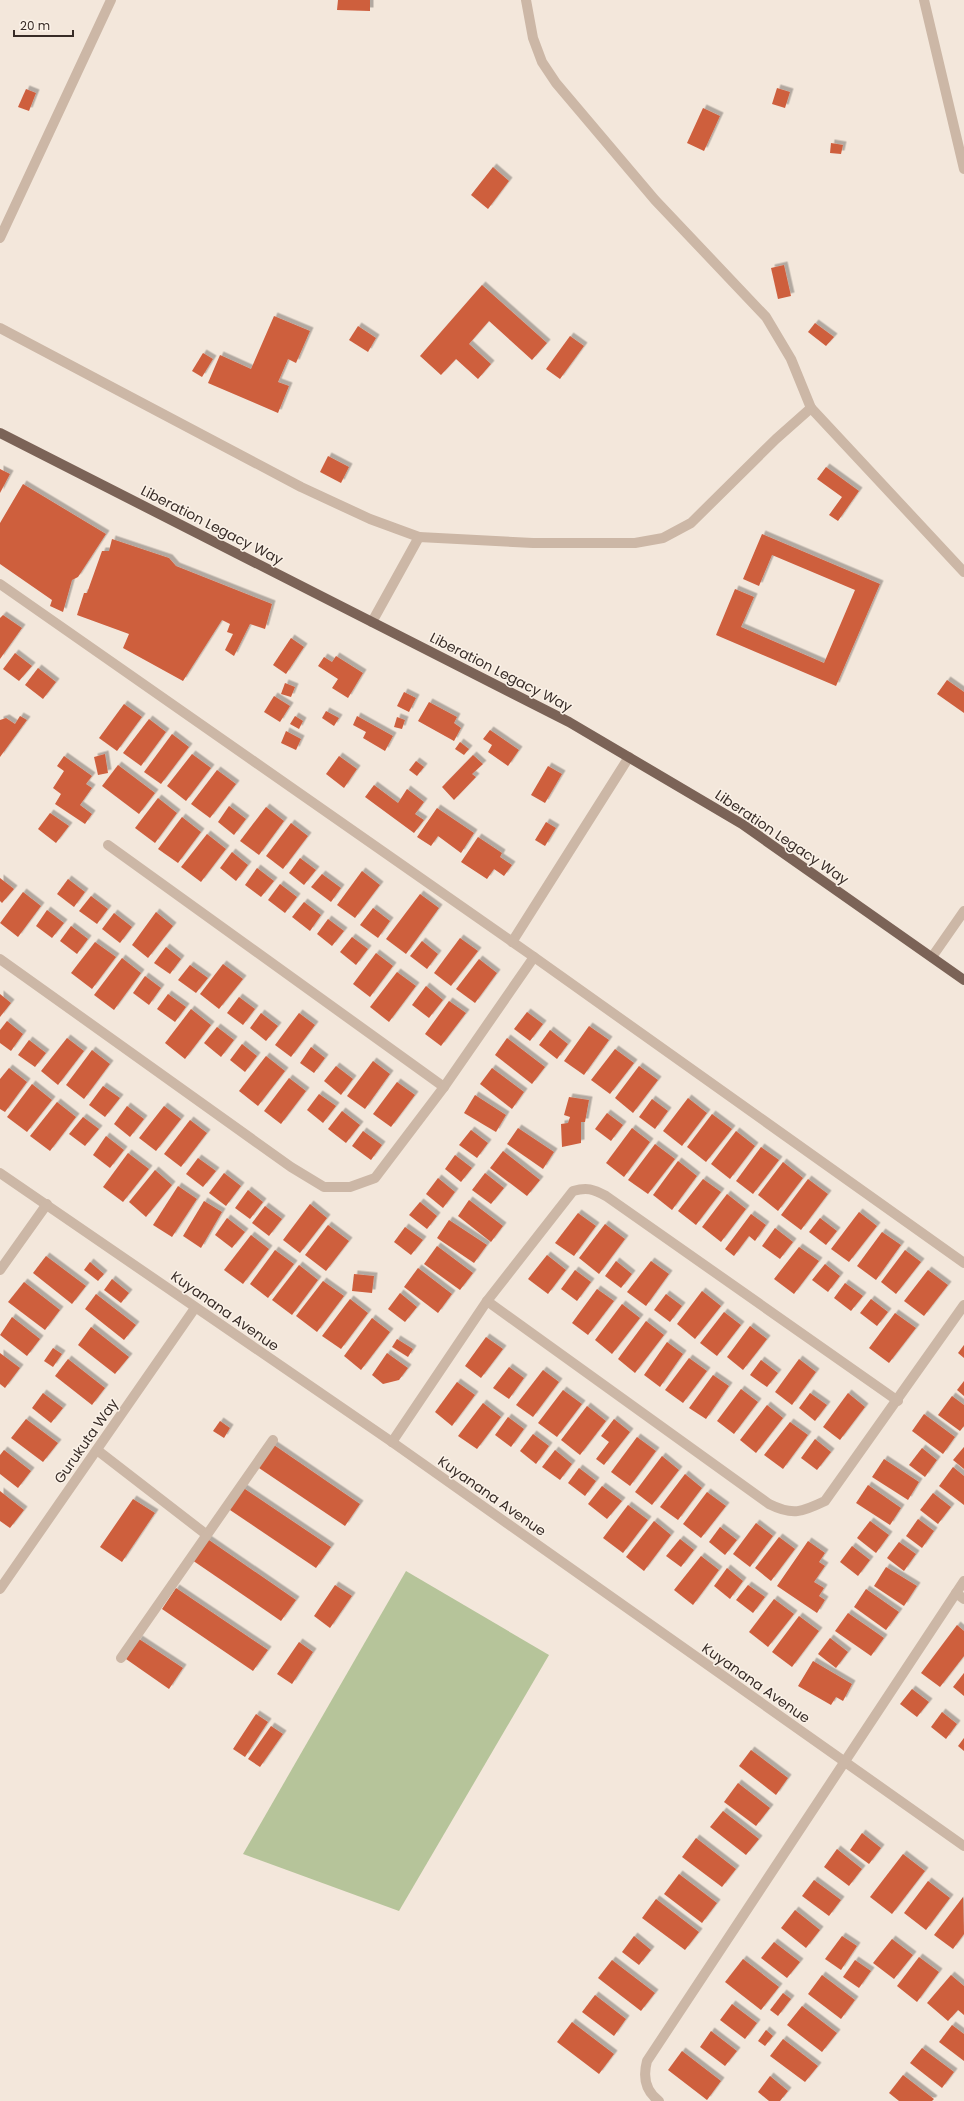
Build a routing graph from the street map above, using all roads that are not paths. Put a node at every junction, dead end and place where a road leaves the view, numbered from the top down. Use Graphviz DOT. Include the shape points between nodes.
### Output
graph roads {
  1 [pos="111,0"];
  2 [pos="526,0"];
  3 [pos="924,0"];
  4 [pos="964,169"];
  5 [pos="0,238"];
  6 [pos="0,328"];
  7 [pos="811,408"];
  8 [pos="0,433"];
  9 [pos="418,537"];
  10 [pos="964,572"];
  11 [pos="0,584"];
  12 [pos="372,622"];
  13 [pos="629,757"];
  14 [pos="108,845"];
  15 [pos="964,911"];
  16 [pos="512,942"];
  17 [pos="932,956"];
  18 [pos="534,957"];
  19 [pos="0,959"];
  20 [pos="964,980"];
  21 [pos="444,1087"];
  22 [pos="0,1173"];
  23 [pos="47,1204"];
  24 [pos="964,1263"];
  25 [pos="0,1270"];
  26 [pos="487,1301"];
  27 [pos="964,1304"];
  28 [pos="195,1308"];
  29 [pos="898,1401"];
  30 [pos="273,1440"];
  31 [pos="392,1442"];
  32 [pos="97,1450"];
  33 [pos="207,1535"];
  34 [pos="964,1581"];
  35 [pos="0,1589"];
  36 [pos="960,1596"];
  37 [pos="121,1658"];
  38 [pos="843,1761"];
  39 [pos="964,1846"];
  40 [pos="659,2101"];
  1 -- 5 [label="street"];
  2 -- 7 [label="street" via="533,38 542,62 556,83 655,200 766,317 791,358"];
  3 -- 4 [label="street"];
  6 -- 9 [label="street" via="301,487 370,519"];
  7 -- 9 [label="street" via="691,523 663,538 635,543 533,543"];
  7 -- 10 [label="street"];
  8 -- 12 [label="main road, Liberation Legacy Way"];
  9 -- 12 [label="street"];
  11 -- 16 [label="street"];
  12 -- 13 [label="main road, Liberation Legacy Way" via="569,722"];
  13 -- 16 [label="street"];
  13 -- 17 [label="main road, Liberation Legacy Way" via="742,824"];
  14 -- 21 [label="street"];
  15 -- 17 [label="street"];
  16 -- 18 [label="street"];
  17 -- 20 [label="main road, Liberation Legacy Way"];
  18 -- 21 [label="street"];
  18 -- 24 [label="street"];
  19 -- 21 [label="street" via="291,1167 324,1187 350,1187 375,1178"];
  22 -- 23 [label="street, Kuyanana Avenue"];
  23 -- 25 [label="street"];
  23 -- 28 [label="street, Kuyanana Avenue"];
  26 -- 29 [label="street" via="769,1504 784,1511 803,1512 825,1501"];
  26 -- 29 [label="street" via="573,1191 594,1189"];
  26 -- 31 [label="street"];
  27 -- 29 [label="street"];
  28 -- 31 [label="street, Kuyanana Avenue"];
  28 -- 32 [label="street, Gurukuta Way"];
  30 -- 33 [label="street"];
  31 -- 38 [label="street, Kuyanana Avenue"];
  32 -- 33 [label="street"];
  32 -- 35 [label="street, Gurukuta Way"];
  33 -- 37 [label="street"];
  34 -- 36 [label="street"];
  36 -- 38 [label="street"];
  38 -- 39 [label="street, Kuyanana Avenue"];
  38 -- 40 [label="street" via="812,1814 647,2061 643,2075 648,2088"];
}
